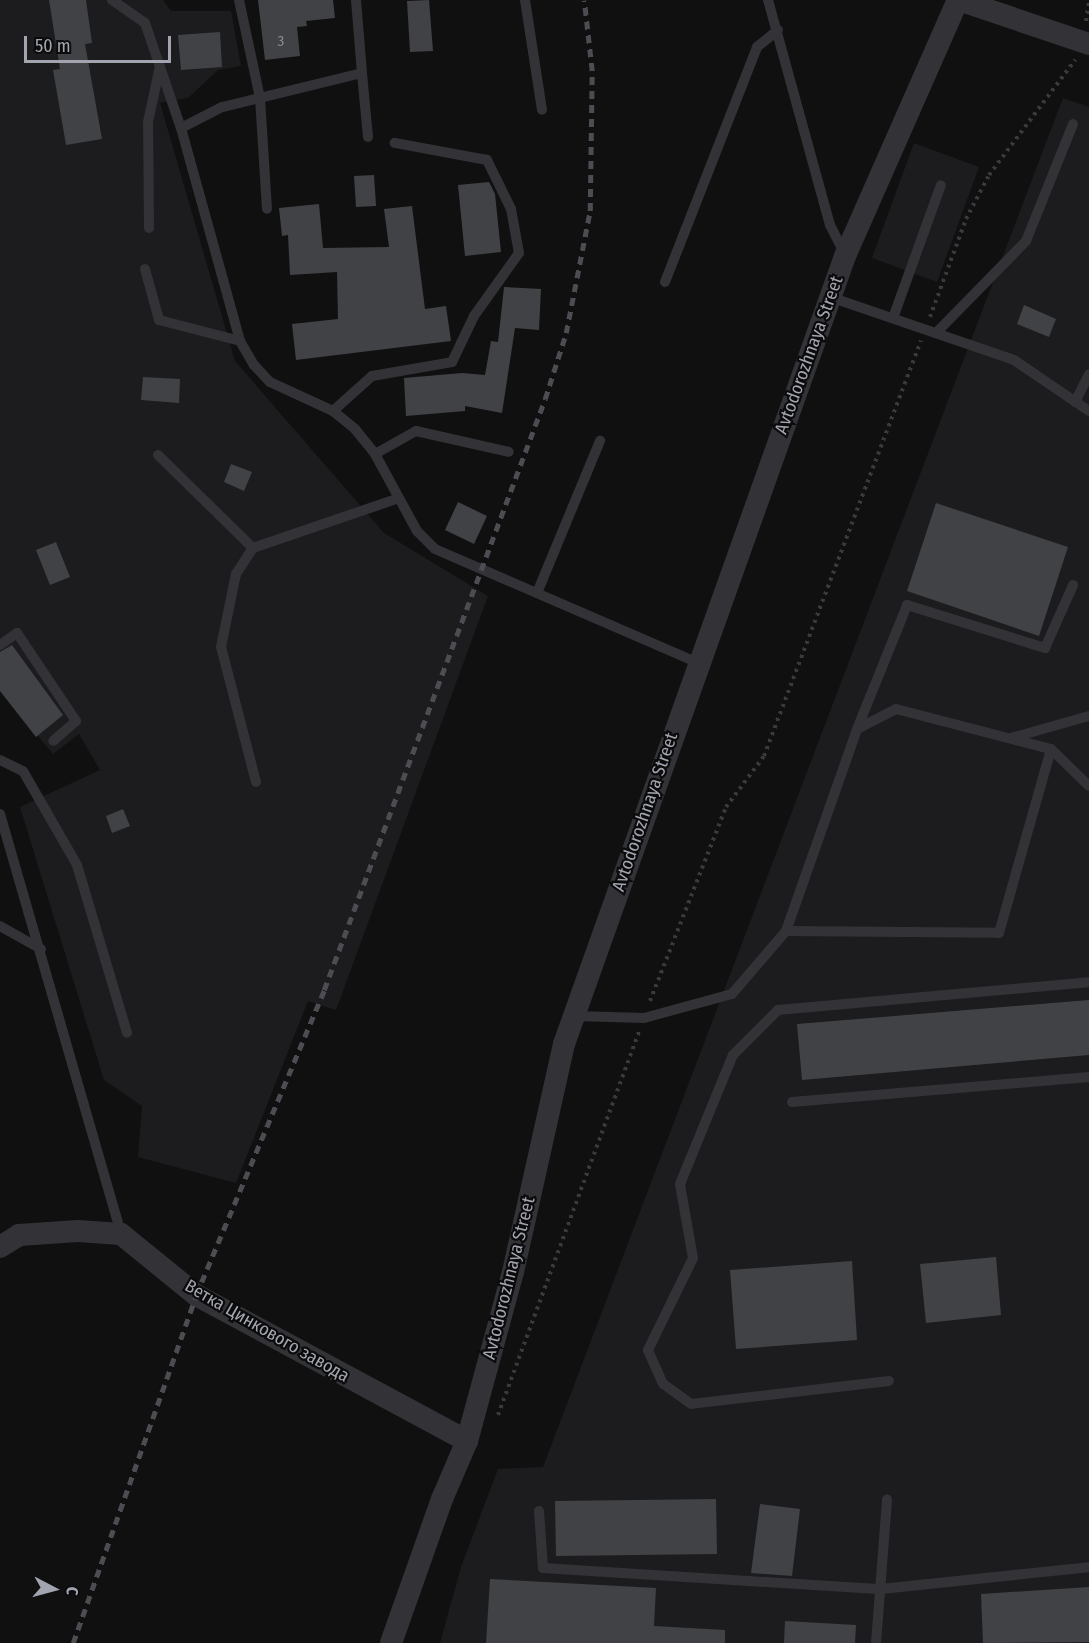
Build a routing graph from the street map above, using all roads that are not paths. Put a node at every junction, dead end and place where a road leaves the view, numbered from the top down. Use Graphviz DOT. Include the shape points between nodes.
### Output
graph roads {
  1 [pos="112,0"];
  2 [pos="239,0"];
  3 [pos="356,0"];
  4 [pos="525,0"];
  5 [pos="768,0"];
  6 [pos="958,0"];
  7 [pos="778,30"];
  8 [pos="1086,43"];
  9 [pos="160,66"];
  10 [pos="362,72"];
  11 [pos="260,98"];
  12 [pos="542,110"];
  13 [pos="1073,124"];
  14 [pos="181,128"];
  15 [pos="368,137"];
  16 [pos="395,143"];
  17 [pos="941,185"];
  18 [pos="267,208"];
  19 [pos="149,228"];
  20 [pos="845,256"];
  21 [pos="145,269"];
  22 [pos="665,282"];
  23 [pos="830,297"];
  24 [pos="893,318"];
  25 [pos="931,331"];
  26 [pos="240,341"];
  27 [pos="1089,374"];
  28 [pos="1075,402"];
  29 [pos="333,411"];
  30 [pos="1089,411"];
  31 [pos="600,441"];
  32 [pos="509,452"];
  33 [pos="375,454"];
  34 [pos="158,455"];
  35 [pos="399,498"];
  36 [pos="253,548"];
  37 [pos="1073,585"];
  38 [pos="537,593"];
  39 [pos="0,645"];
  40 [pos="698,663"];
  41 [pos="1089,716"];
  42 [pos="857,729"];
  43 [pos="1010,738"];
  44 [pos="53,741"];
  45 [pos="1051,749"];
  46 [pos="0,760"];
  47 [pos="256,782"];
  48 [pos="1089,786"];
  49 [pos="0,814"];
  50 [pos="0,926"];
  51 [pos="786,931"];
  52 [pos="41,949"];
  53 [pos="1089,982"];
  54 [pos="574,1016"];
  55 [pos="127,1033"];
  56 [pos="1089,1077"];
  57 [pos="792,1102"];
  58 [pos="121,1234"];
  59 [pos="0,1247"];
  60 [pos="889,1381"];
  61 [pos="467,1442"];
  62 [pos="887,1499"];
  63 [pos="539,1511"];
  64 [pos="1089,1566"];
  65 [pos="881,1589"];
  66 [pos="391,1643"];
  67 [pos="876,1643"];
  1 -- 9 [label="lane" via="145,23"];
  2 -- 11 [label="lane"];
  3 -- 10 [label="lane"];
  4 -- 12 [label="lane"];
  5 -- 7 [label="lane"];
  6 -- 8 [label="street"];
  6 -- 20 [label="street, Avtodorozhnaya Street"];
  7 -- 20 [label="lane" via="830,225"];
  7 -- 22 [label="lane" via="757,47"];
  9 -- 14 [label="lane"];
  9 -- 19 [label="lane" via="148,122"];
  10 -- 11 [label="lane"];
  10 -- 15 [label="lane"];
  11 -- 14 [label="lane" via="222,107"];
  11 -- 18 [label="lane"];
  13 -- 25 [label="lane" via="1026,241"];
  14 -- 26 [label="lane"];
  16 -- 29 [label="lane" via="487,160 511,209 519,253 474,316 452,362 372,376"];
  17 -- 24 [label="lane"];
  20 -- 23 [label="street, Avtodorozhnaya Street"];
  21 -- 26 [label="lane" via="159,320"];
  23 -- 24 [label="lane"];
  23 -- 40 [label="street, Avtodorozhnaya Street"];
  24 -- 25 [label="lane"];
  25 -- 28 [label="lane" via="1014,360"];
  26 -- 29 [label="lane" via="270,382"];
  27 -- 28 [label="lane"];
  28 -- 30 [label="lane"];
  29 -- 33 [label="lane" via="355,429"];
  31 -- 38 [label="lane"];
  32 -- 33 [label="lane" via="416,430"];
  33 -- 35 [label="lane"];
  34 -- 36 [label="lane"];
  35 -- 36 [label="lane"];
  35 -- 38 [label="lane" via="417,531 435,549"];
  36 -- 47 [label="lane" via="236,574 221,647"];
  37 -- 42 [label="lane" via="1045,648 907,605"];
  38 -- 40 [label="lane"];
  39 -- 44 [label="lane" via="17,633 76,721"];
  40 -- 54 [label="street, Avtodorozhnaya Street"];
  41 -- 43 [label="lane"];
  42 -- 43 [label="lane" via="896,709"];
  42 -- 51 [label="lane"];
  43 -- 45 [label="lane"];
  45 -- 48 [label="lane"];
  45 -- 51 [label="lane" via="999,933"];
  46 -- 55 [label="lane" via="23,771 77,865"];
  49 -- 52 [label="lane"];
  50 -- 52 [label="lane"];
  51 -- 54 [label="lane" via="732,994 644,1018"];
  52 -- 58 [label="lane"];
  53 -- 60 [label="lane" via="778,1010 733,1055 680,1184 693,1258 648,1350 663,1384 691,1404"];
  54 -- 61 [label="street, Avtodorozhnaya Street" via="564,1044 513,1272"];
  56 -- 57 [label="lane"];
  58 -- 59 [label="street" via="78,1231 20,1235"];
  58 -- 61 [label="street, Ветка Цинкового завода" via="196,1295"];
  61 -- 66 [label="street, Avtodorozhnaya Street" via="442,1499"];
  62 -- 65 [label="lane"];
  63 -- 65 [label="lane" via="543,1568"];
  64 -- 65 [label="lane"];
  65 -- 67 [label="lane"];
}
